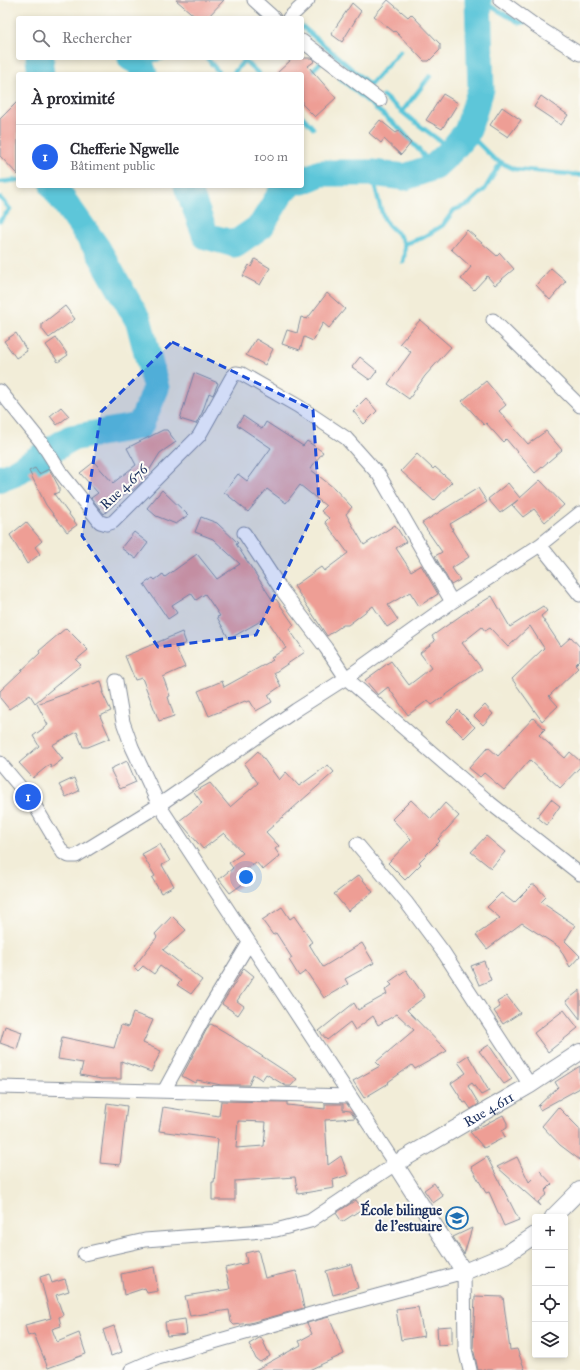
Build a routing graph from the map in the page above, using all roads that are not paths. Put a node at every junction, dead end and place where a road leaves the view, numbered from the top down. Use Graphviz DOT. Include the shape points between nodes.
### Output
graph roads {
  1 [pos="254,0"];
  2 [pos="308,0"];
  3 [pos="500,0"];
  4 [pos="272,16"];
  5 [pos="292,16"];
  6 [pos="304,43"];
  7 [pos="580,54"];
  8 [pos="380,100"];
  9 [pos="493,320"];
  10 [pos="0,391"];
  11 [pos="580,406"];
  12 [pos="580,513"];
  13 [pos="244,533"];
  14 [pos="540,545"];
  15 [pos="580,595"];
  16 [pos="452,602"];
  17 [pos="346,678"];
  18 [pos="116,682"];
  19 [pos="0,763"];
  20 [pos="159,805"];
  21 [pos="357,844"];
  22 [pos="580,874"];
  23 [pos="249,943"];
  24 [pos="580,1052"];
  25 [pos="530,1085"];
  26 [pos="0,1087"];
  27 [pos="164,1091"];
  28 [pos="350,1096"];
  29 [pos="395,1164"];
  30 [pos="580,1191"];
  31 [pos="556,1214"];
  32 [pos="532,1236"];
  33 [pos="84,1254"];
  34 [pos="464,1272"];
  35 [pos="131,1370"];
  36 [pos="470,1370"];
  1 -- 4 [label="street"];
  2 -- 5 [label="street"];
  3 -- 7 [label="street"];
  6 -- 8 [label="street"];
  9 -- 11 [label="street"];
  10 -- 16 [label="street, Rue 4.676" via="100,522 107,524 113,522 199,436 232,377 236,373 242,374 298,406 346,438 379,475"];
  12 -- 14 [label="street"];
  13 -- 17 [label="street"];
  14 -- 15 [label="street"];
  14 -- 16 [label="street"];
  16 -- 17 [label="street"];
  17 -- 20 [label="street"];
  17 -- 22 [label="street" via="490,803"];
  18 -- 20 [label="street" via="132,748"];
  19 -- 20 [label="street" via="32,801 63,853 69,856 76,856"];
  20 -- 23 [label="street"];
  21 -- 25 [label="street" via="406,902 444,953"];
  23 -- 27 [label="street"];
  23 -- 28 [label="street"];
  24 -- 25 [label="street, Rue 4.611"];
  25 -- 29 [label="street, Rue 4.611"];
  26 -- 27 [label="street"];
  27 -- 28 [label="street"];
  28 -- 29 [label="street"];
  29 -- 33 [label="street" via="310,1221 269,1231 145,1240"];
  29 -- 34 [label="street"];
  30 -- 31 [label="street"];
  32 -- 34 [label="street" via="505,1255"];
  34 -- 35 [label="street" via="158,1358"];
  34 -- 36 [label="street" via="465,1350"];
}
